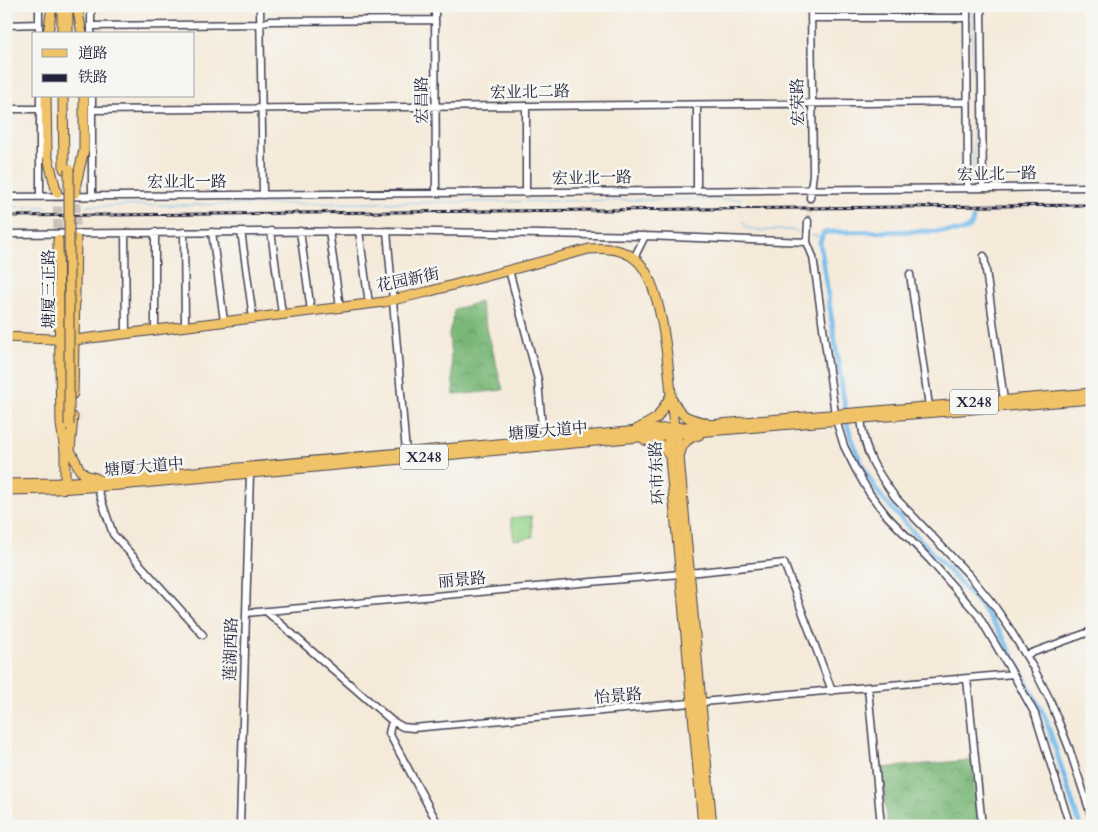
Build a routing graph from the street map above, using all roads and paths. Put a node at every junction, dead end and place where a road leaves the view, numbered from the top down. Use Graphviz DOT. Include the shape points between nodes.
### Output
graph roads {
  1 [pos="39,6"];
  2 [pos="52,6"];
  3 [pos="62,6"];
  4 [pos="68,6"];
  5 [pos="77,6"];
  6 [pos="91,6"];
  7 [pos="260,6"];
  8 [pos="435,6"];
  9 [pos="811,6"];
  10 [pos="967,6"];
  11 [pos="981,6"];
  12 [pos="811,18"];
  13 [pos="967,18"];
  14 [pos="435,20"];
  15 [pos="39,24"];
  16 [pos="260,24"];
  17 [pos="6,25"];
  18 [pos="91,26"];
  19 [pos="39,32"];
  20 [pos="48,32"];
  21 [pos="62,32"];
  22 [pos="68,32"];
  23 [pos="82,32"];
  24 [pos="91,32"];
  25 [pos="40,98"];
  26 [pos="46,98"];
  27 [pos="63,98"];
  28 [pos="68,98"];
  29 [pos="84,98"];
  30 [pos="92,98"];
  31 [pos="967,102"];
  32 [pos="812,104"];
  33 [pos="697,105"];
  34 [pos="526,106"];
  35 [pos="436,107"];
  36 [pos="6,109"];
  37 [pos="40,109"];
  38 [pos="262,109"];
  39 [pos="92,110"];
  40 [pos="66,168"];
  41 [pos="1092,187"];
  42 [pos="968,188"];
  43 [pos="983,188"];
  44 [pos="811,190"];
  45 [pos="698,191"];
  46 [pos="57,193"];
  47 [pos="76,193"];
  48 [pos="436,193"];
  49 [pos="526,193"];
  50 [pos="263,195"];
  51 [pos="92,196"];
  52 [pos="6,197"];
  53 [pos="40,197"];
  54 [pos="810,198"];
  55 [pos="808,221"];
  56 [pos="270,231"];
  57 [pos="300,231"];
  58 [pos="329,231"];
  59 [pos="359,231"];
  60 [pos="387,231"];
  61 [pos="155,232"];
  62 [pos="184,232"];
  63 [pos="212,232"];
  64 [pos="241,232"];
  65 [pos="125,233"];
  66 [pos="6,234"];
  67 [pos="645,236"];
  68 [pos="76,239"];
  69 [pos="58,240"];
  70 [pos="807,242"];
  71 [pos="984,256"];
  72 [pos="634,258"];
  73 [pos="509,270"];
  74 [pos="910,274"];
  75 [pos="392,300"];
  76 [pos="369,304"];
  77 [pos="340,307"];
  78 [pos="311,311"];
  79 [pos="282,314"];
  80 [pos="253,318"];
  81 [pos="224,321"];
  82 [pos="185,326"];
  83 [pos="155,330"];
  84 [pos="126,334"];
  85 [pos="6,338"];
  86 [pos="60,340"];
  87 [pos="74,340"];
  88 [pos="1092,393"];
  89 [pos="671,396"];
  90 [pos="1092,399"];
  91 [pos="1004,400"];
  92 [pos="929,406"];
  93 [pos="858,416"];
  94 [pos="838,417"];
  95 [pos="712,428"];
  96 [pos="673,432"];
  97 [pos="632,435"];
  98 [pos="542,440"];
  99 [pos="406,452"];
  100 [pos="66,453"];
  101 [pos="670,456"];
  102 [pos="679,459"];
  103 [pos="250,473"];
  104 [pos="105,480"];
  105 [pos="68,482"];
  106 [pos="42,483"];
  107 [pos="6,484"];
  108 [pos="98,487"];
  109 [pos="6,490"];
  110 [pos="685,573"];
  111 [pos="267,612"];
  112 [pos="246,614"];
  113 [pos="1092,631"];
  114 [pos="204,636"];
  115 [pos="1026,655"];
  116 [pos="1013,674"];
  117 [pos="967,679"];
  118 [pos="868,688"];
  119 [pos="832,691"];
  120 [pos="696,703"];
  121 [pos="392,721"];
  122 [pos="1092,818"];
  123 [pos="240,826"];
  124 [pos="439,826"];
  125 [pos="703,826"];
  126 [pos="712,826"];
  127 [pos="881,826"];
  128 [pos="982,826"];
  129 [pos="1070,826"];
  1 -- 15 [label="street"];
  2 -- 20 [label="main road"];
  3 -- 21 [label="main road"];
  4 -- 22 [label="main road"];
  5 -- 23 [label="main road"];
  6 -- 18 [label="street"];
  7 -- 16 [label="street"];
  8 -- 14 [label="street, 宏昌路"];
  9 -- 12 [label="street, 宏荣路"];
  10 -- 13 [label="street"];
  11 -- 43 [label="street"];
  12 -- 13 [label="street"];
  12 -- 32 [label="street, 宏荣路"];
  13 -- 31 [label="street"];
  14 -- 16 [label="street" via="270,21"];
  14 -- 35 [label="street, 宏昌路"];
  15 -- 17 [label="street"];
  15 -- 19 [label="street"];
  16 -- 18 [label="street"];
  16 -- 38 [label="street"];
  18 -- 24 [label="street"];
  25 -- 37 [label="street"];
  26 -- 46 [label="main road" via="47,154"];
  27 -- 40 [label="main road, 塘厦三正路"];
  28 -- 40 [label="main road, 塘厦三正路"];
  29 -- 47 [label="main road" via="84,150"];
  30 -- 39 [label="street"];
  31 -- 32 [label="street, 宏业北二路"];
  31 -- 42 [label="street"];
  32 -- 33 [label="street, 宏业北二路"];
  32 -- 44 [label="street, 宏荣路"];
  33 -- 34 [label="street, 宏业北二路"];
  33 -- 45 [label="street"];
  34 -- 35 [label="street, 宏业北二路"];
  34 -- 49 [label="street"];
  35 -- 38 [label="street, 宏业北二路"];
  35 -- 48 [label="street, 宏昌路"];
  36 -- 37 [label="street"];
  37 -- 53 [label="street"];
  38 -- 39 [label="street, 宏业北二路"];
  38 -- 50 [label="street"];
  39 -- 51 [label="street"];
  40 -- 100 [label="main road, 塘厦三正路, bridge"];
  41 -- 43 [label="street, 宏业北一路"];
  42 -- 43 [label="street, 宏业北一路"];
  42 -- 44 [label="street, 宏业北一路"];
  44 -- 45 [label="street, 宏业北一路"];
  44 -- 54 [label="street, 宏荣路"];
  45 -- 49 [label="street, 宏业北一路"];
  48 -- 49 [label="street, 宏业北一路"];
  48 -- 50 [label="street, 宏业北一路"];
  50 -- 51 [label="street, 宏业北一路"];
  51 -- 53 [label="street, 宏业北一路"];
  52 -- 53 [label="street, 宏业北一路"];
  55 -- 70 [label="street"];
  56 -- 57 [label="street"];
  56 -- 64 [label="street"];
  56 -- 79 [label="street"];
  57 -- 58 [label="street"];
  57 -- 78 [label="street"];
  58 -- 59 [label="street"];
  58 -- 77 [label="street"];
  59 -- 60 [label="street"];
  59 -- 76 [label="street"];
  60 -- 67 [label="street"];
  60 -- 75 [label="street"];
  61 -- 62 [label="street"];
  61 -- 65 [label="street"];
  61 -- 83 [label="street"];
  62 -- 63 [label="street"];
  62 -- 82 [label="street"];
  63 -- 64 [label="street"];
  63 -- 81 [label="street"];
  64 -- 80 [label="street"];
  65 -- 66 [label="street"];
  65 -- 84 [label="street"];
  67 -- 70 [label="street"];
  67 -- 72 [label="street"];
  68 -- 87 [label="main road"];
  69 -- 86 [label="main road"];
  70 -- 94 [label="street" via="813,257"];
  71 -- 91 [label="street"];
  72 -- 73 [label="main road, 花园新街" via="603,248"];
  72 -- 89 [label="main road" via="652,286 663,322"];
  73 -- 75 [label="main road, 花园新街"];
  73 -- 98 [label="street" via="538,380"];
  74 -- 92 [label="street"];
  75 -- 76 [label="main road, 花园新街"];
  75 -- 99 [label="street"];
  76 -- 77 [label="main road, 花园新街"];
  77 -- 78 [label="main road, 花园新街"];
  78 -- 79 [label="main road, 花园新街"];
  79 -- 80 [label="main road, 花园新街"];
  80 -- 81 [label="main road, 花园新街"];
  81 -- 82 [label="main road, 花园新街"];
  82 -- 83 [label="main road, 花园新街"];
  83 -- 84 [label="main road, 花园新街"];
  84 -- 87 [label="main road, 花园新街"];
  85 -- 86 [label="main road, 花园新街"];
  86 -- 87 [label="main road, 花园新街"];
  86 -- 100 [label="main road" via="61,424"];
  87 -- 100 [label="main road" via="73,425"];
  88 -- 91 [label="main road, 塘厦大道中 / X248"];
  89 -- 95 [label="main road" via="682,415"];
  89 -- 96 [label="main road"];
  89 -- 97 [label="main road" via="658,418"];
  90 -- 93 [label="main road, 塘厦大道中 / X248"];
  91 -- 92 [label="main road, 塘厦大道中 / X248"];
  92 -- 93 [label="main road, 塘厦大道中 / X248"];
  93 -- 94 [label="main road, 塘厦大道中 / X248"];
  93 -- 115 [label="street" via="867,452 895,497 993,604"];
  94 -- 95 [label="main road, 塘厦大道中 / X248"];
  94 -- 116 [label="street" via="844,446 870,494 886,516 978,615"];
  95 -- 96 [label="main road, 塘厦大道中 / X248"];
  95 -- 102 [label="main road" via="687,440"];
  96 -- 97 [label="main road, 塘厦大道中 / X248"];
  96 -- 101 [label="main road, 环市东路"];
  96 -- 102 [label="main road, 环市东路"];
  97 -- 98 [label="main road, 塘厦大道中 / X248"];
  97 -- 101 [label="main road" via="659,443"];
  97 -- 103 [label="main road, 塘厦大道中 / X248"];
  98 -- 99 [label="main road, 塘厦大道中 / X248"];
  99 -- 104 [label="main road, 塘厦大道中 / X248"];
  100 -- 104 [label="main road" via="85,475"];
  100 -- 105 [label="main road, 塘厦三正路"];
  100 -- 106 [label="main road" via="58,474"];
  101 -- 110 [label="main road, 环市东路"];
  102 -- 110 [label="main road, 环市东路"];
  103 -- 108 [label="main road, 塘厦大道中 / X248"];
  103 -- 112 [label="street, 莲湖西路"];
  104 -- 105 [label="main road, 塘厦大道中 / X248"];
  105 -- 106 [label="main road, 塘厦大道中 / X248"];
  106 -- 107 [label="main road, 塘厦大道中 / X248"];
  108 -- 109 [label="main road, 塘厦大道中 / X248"];
  108 -- 114 [label="street" via="113,534"];
  110 -- 111 [label="street, 丽景路"];
  110 -- 119 [label="street, 丽景路" via="784,563"];
  110 -- 120 [label="main road, 环市东路"];
  111 -- 112 [label="street, 丽景路"];
  111 -- 121 [label="street, 怡景路"];
  112 -- 123 [label="street, 莲湖西路"];
  113 -- 115 [label="street"];
  115 -- 122 [label="street" via="1060,723"];
  116 -- 117 [label="street, 怡景路"];
  116 -- 129 [label="street" via="1034,714"];
  117 -- 118 [label="street, 怡景路"];
  117 -- 128 [label="street"];
  118 -- 119 [label="street, 怡景路"];
  118 -- 127 [label="street"];
  119 -- 120 [label="street, 怡景路"];
  120 -- 121 [label="street, 怡景路" via="413,728"];
  120 -- 125 [label="main road, 环市东路"];
  120 -- 126 [label="main road, 环市东路"];
  121 -- 124 [label="street" via="389,733"];
}
